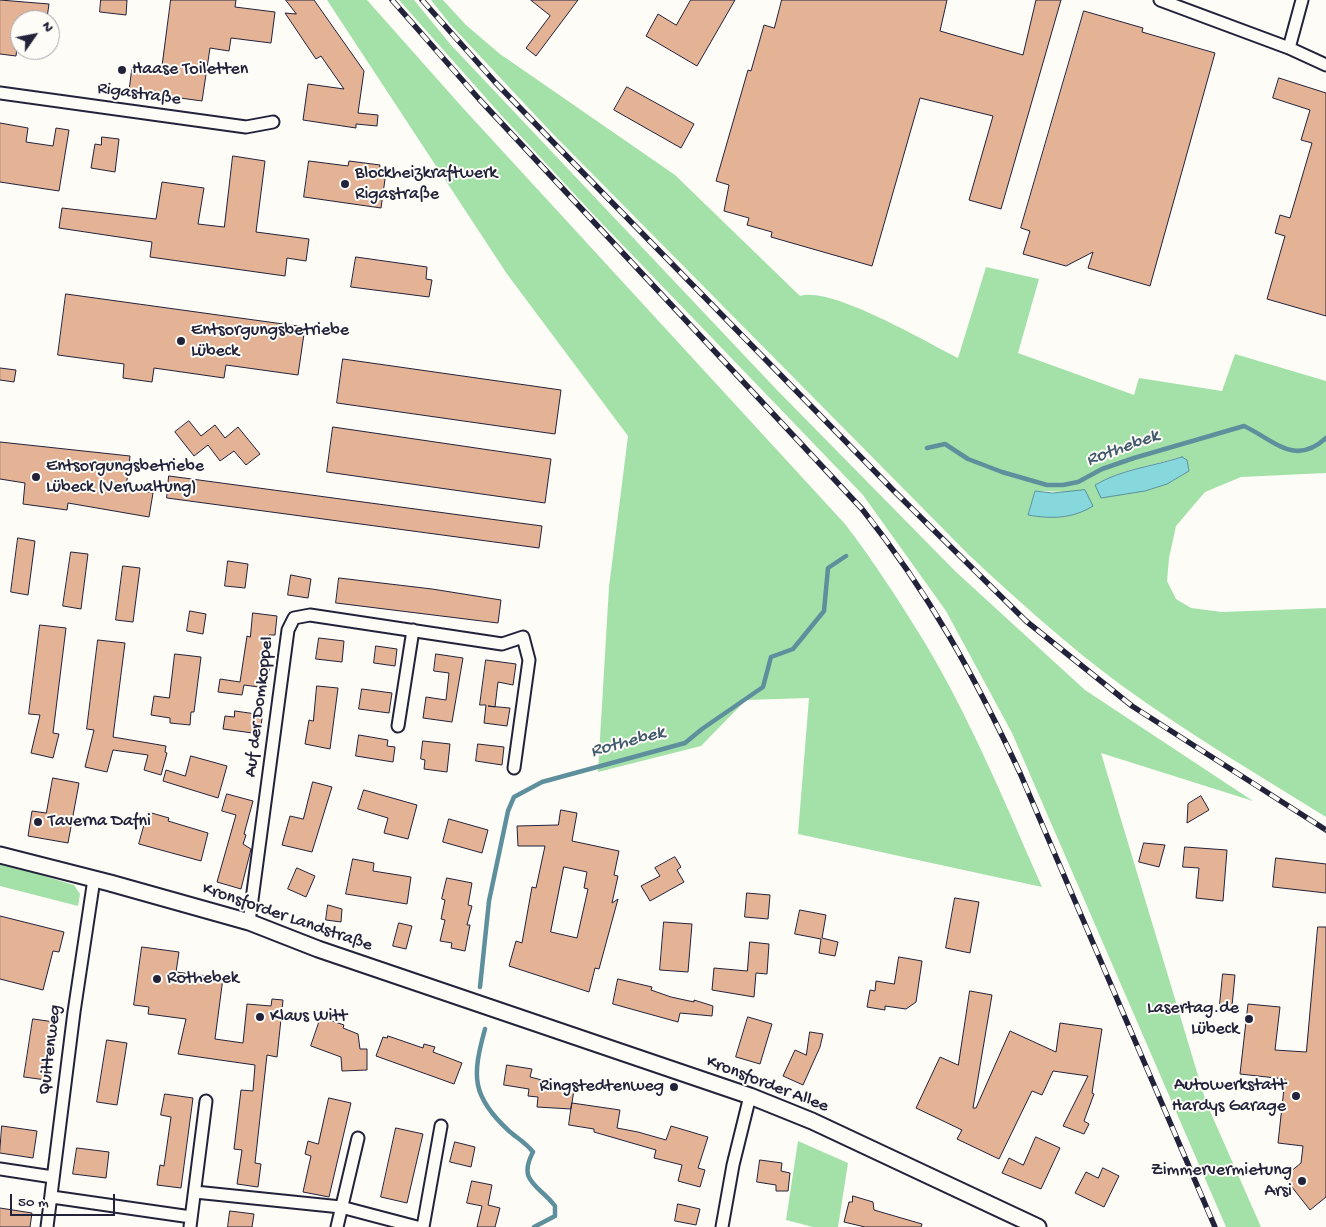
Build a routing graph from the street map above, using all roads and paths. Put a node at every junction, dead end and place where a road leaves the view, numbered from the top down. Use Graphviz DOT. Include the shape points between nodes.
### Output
graph roads {
  1 [pos="1160,0"];
  2 [pos="1302,0"];
  3 [pos="1289,48"];
  4 [pos="1326,65"];
  5 [pos="0,94"];
  6 [pos="273,122"];
  7 [pos="413,630"];
  8 [pos="398,726"];
  9 [pos="514,768"];
  10 [pos="0,856"];
  11 [pos="94,879"];
  12 [pos="249,922"];
  13 [pos="472,1002"];
  14 [pos="750,1096"];
  15 [pos="206,1101"];
  16 [pos="441,1126"];
  17 [pos="358,1138"];
  18 [pos="0,1169"];
  19 [pos="53,1177"];
  20 [pos="195,1192"];
  21 [pos="52,1197"];
  22 [pos="341,1207"];
  23 [pos="191,1222"];
  24 [pos="48,1227"];
  25 [pos="337,1227"];
  26 [pos="418,1227"];
  27 [pos="424,1227"];
  28 [pos="722,1227"];
  29 [pos="1038,1227"];
  1 -- 3 [label="street"];
  2 -- 3 [label="street"];
  3 -- 4 [label="street"];
  5 -- 6 [label="street, Rigastraße" via="246,127"];
  7 -- 8 [label="street"];
  7 -- 9 [label="street, Auf der Domkoppel" via="502,644 523,637 529,660"];
  7 -- 12 [label="street, Auf der Domkoppel" via="310,616 294,618 288,630"];
  10 -- 11 [label="main road, Kronsforder Landstraße"];
  11 -- 12 [label="main road, Kronsforder Landstraße"];
  11 -- 19 [label="street, Quittenweg"];
  12 -- 13 [label="main road, Kronsforder Landstraße"];
  13 -- 14 [label="main road, Kronsforder Allee"];
  14 -- 28 [label="street"];
  14 -- 29 [label="main road, Kronsforder Allee" via="812,1121"];
  15 -- 20 [label="street"];
  16 -- 27 [label="street"];
  17 -- 22 [label="street"];
  18 -- 19 [label="street"];
  19 -- 21 [label="street, Quittenweg"];
  20 -- 22 [label="street"];
  20 -- 23 [label="street"];
  21 -- 23 [label="street"];
  21 -- 24 [label="street, Quittenweg"];
  22 -- 25 [label="street"];
  22 -- 26 [label="street"];
}
